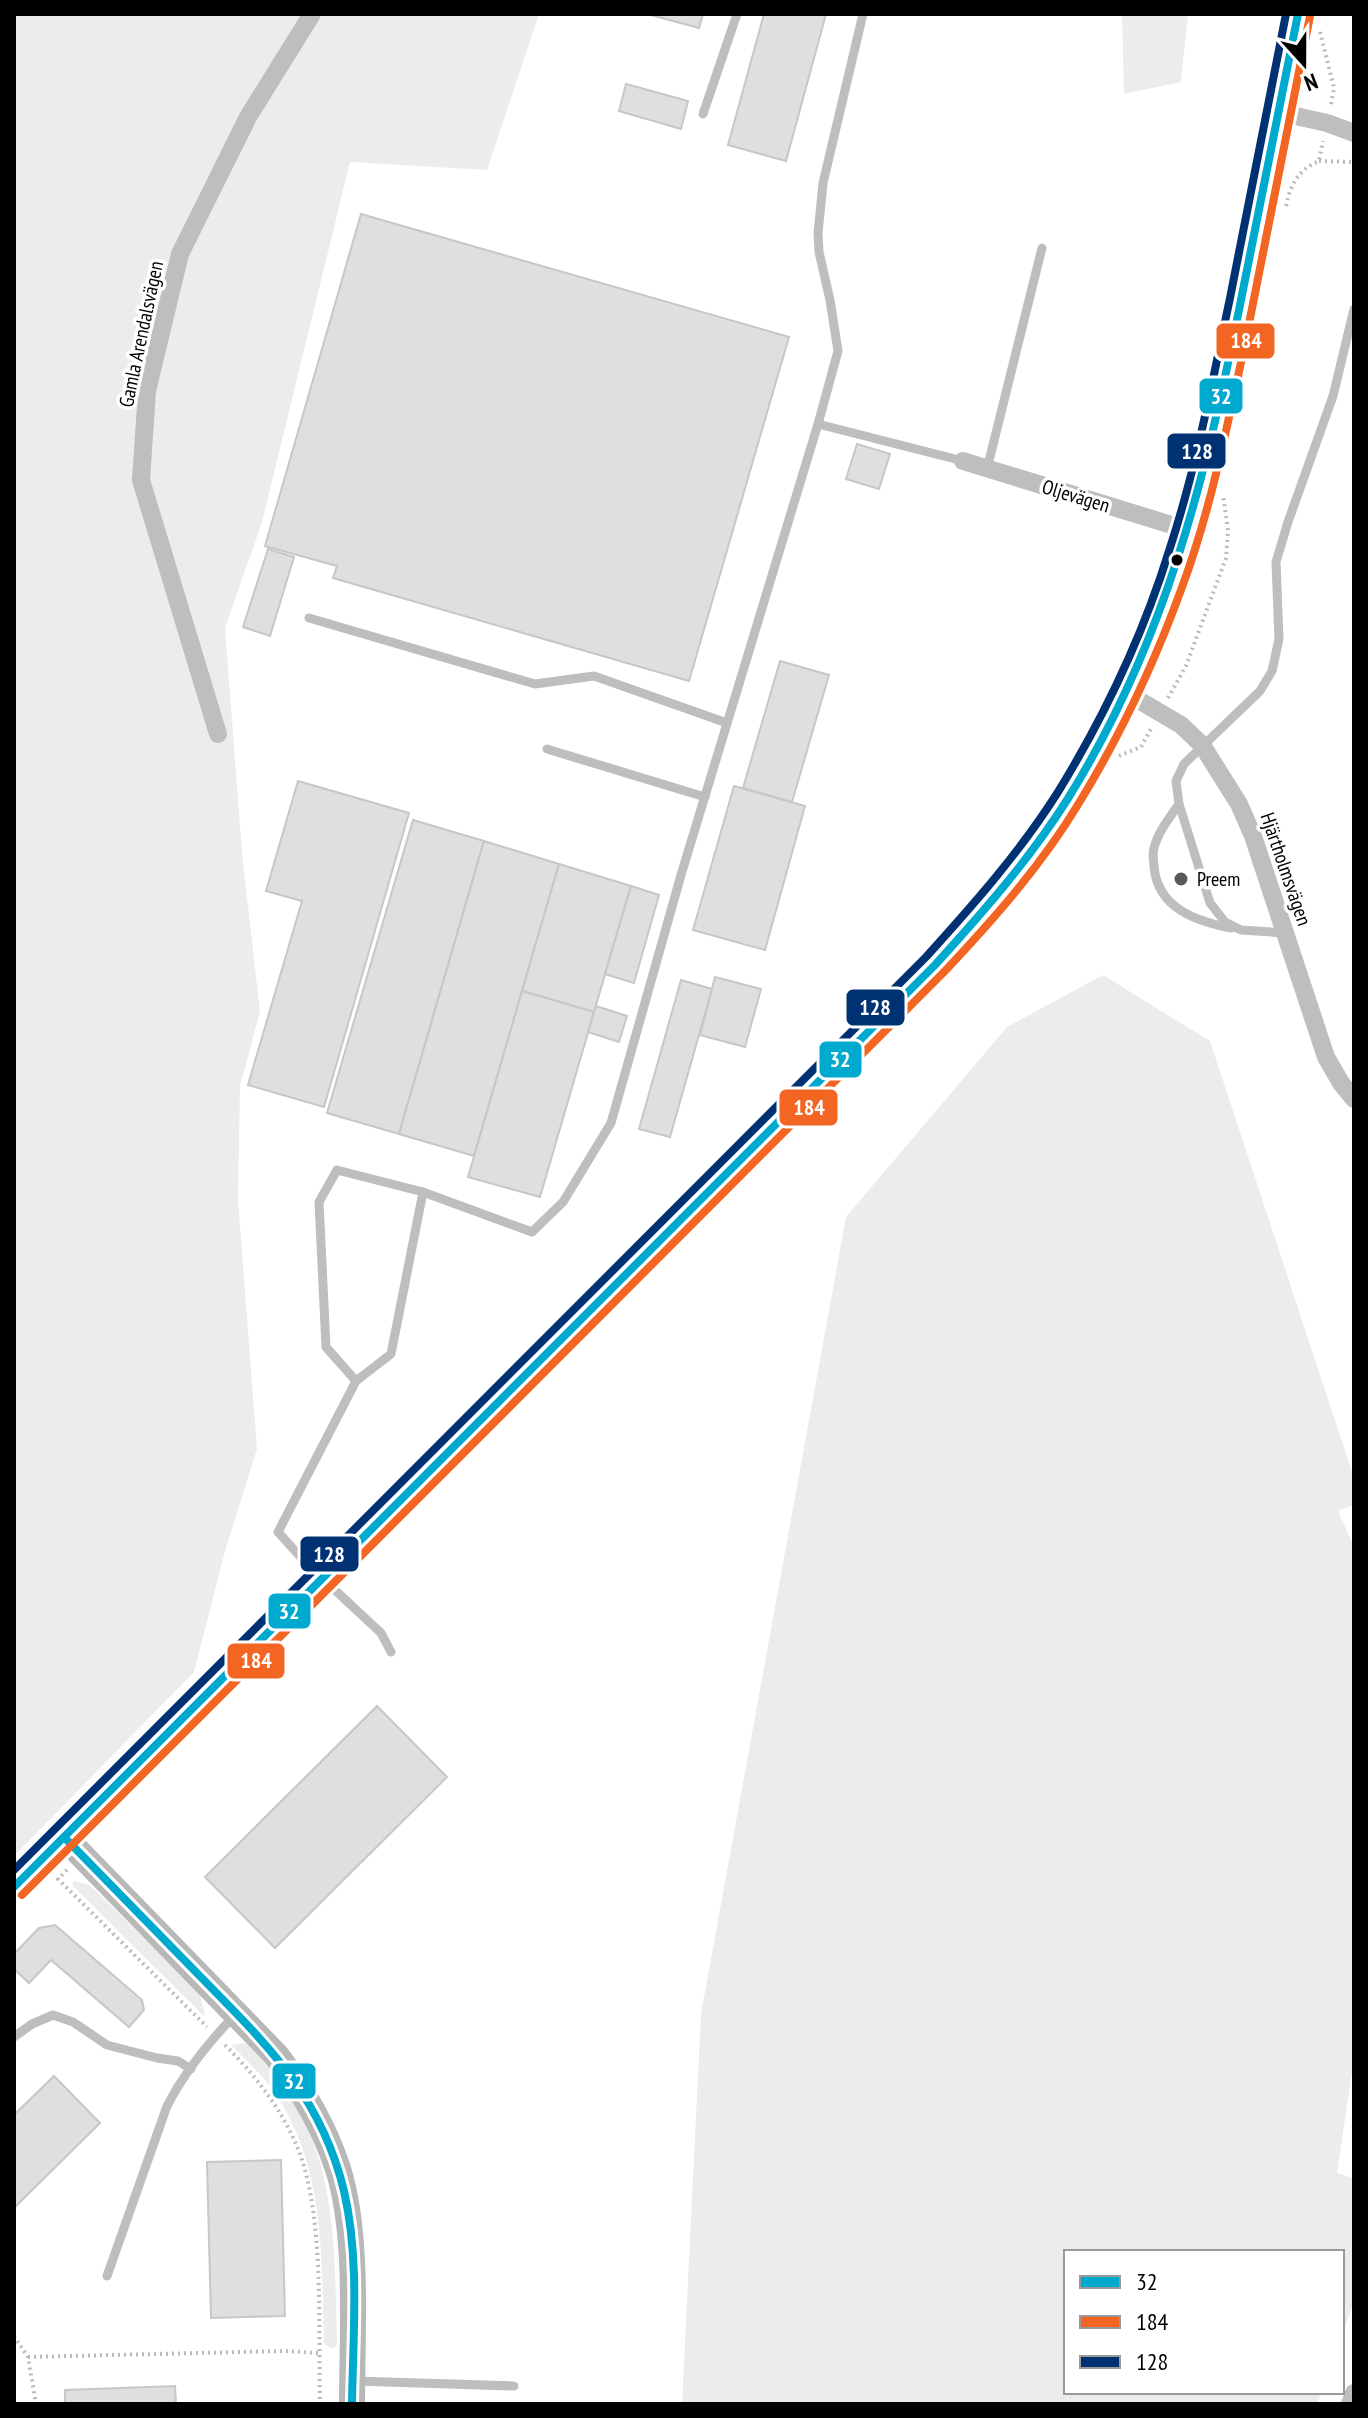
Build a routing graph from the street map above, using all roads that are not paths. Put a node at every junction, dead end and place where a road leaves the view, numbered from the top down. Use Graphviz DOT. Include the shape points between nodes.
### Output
graph roads {
  1 [pos="312,14"];
  2 [pos="737,14"];
  3 [pos="863,14"];
  4 [pos="1309,20"];
  5 [pos="1278,112"];
  6 [pos="703,114"];
  7 [pos="1354,133"];
  8 [pos="1042,248"];
  9 [pos="1354,309"];
  10 [pos="818,424"];
  11 [pos="963,461"];
  12 [pos="987,469"];
  13 [pos="1188,530"];
  14 [pos="309,618"];
  15 [pos="1125,692"];
  16 [pos="727,723"];
  17 [pos="218,734"];
  18 [pos="1202,745"];
  19 [pos="547,749"];
  20 [pos="705,797"];
  21 [pos="1179,804"];
  22 [pos="1241,930"];
  23 [pos="1285,933"];
  24 [pos="1354,1099"];
  25 [pos="423,1192"];
  26 [pos="356,1381"];
  27 [pos="322,1578"];
  28 [pos="391,1652"];
  29 [pos="73,1846"];
  30 [pos="14,1887"];
  31 [pos="237,2014"];
  32 [pos="14,2037"];
  33 [pos="191,2069"];
  34 [pos="107,2276"];
  35 [pos="514,2386"];
  36 [pos="352,2392"];
  37 [pos="1354,2393"];
  38 [pos="1350,2404"];
  1 -- 17 [label="street, Gamla Arendalsvägen" via="248,117 180,254 147,391 141,480"];
  2 -- 6 [label="lane"];
  3 -- 10 [label="lane" via="823,183 819,252 838,351"];
  4 -- 5 [label="street"];
  5 -- 7 [label="street"];
  5 -- 13 [label="street" via="1246,283"];
  8 -- 12 [label="lane"];
  9 -- 18 [label="lane" via="1333,396 1276,562 1279,639 1272,671 1260,691"];
  10 -- 11 [label="lane"];
  10 -- 16 [label="lane"];
  11 -- 12 [label="street, Oljevägen"];
  12 -- 13 [label="street, Oljevägen"];
  13 -- 15 [label="street" via="1159,617"];
  14 -- 16 [label="lane" via="535,684 594,676"];
  15 -- 18 [label="street, Hjärtholmsvägen" via="1181,725"];
  15 -- 27 [label="street" via="1082,774 997,897"];
  16 -- 20 [label="lane"];
  18 -- 21 [label="lane" via="1176,781"];
  18 -- 23 [label="street, Hjärtholmsvägen" via="1239,804"];
  19 -- 20 [label="lane"];
  20 -- 25 [label="lane" via="611,1123 563,1202 532,1232"];
  21 -- 22 [label="lane" via="1210,903 1225,922"];
  21 -- 22 [label="lane" via="1153,850 1155,879 1164,897 1188,917"];
  22 -- 23 [label="lane"];
  23 -- 24 [label="street, Hjärtholmsvägen" via="1326,1057"];
  25 -- 26 [label="lane" via="391,1354"];
  25 -- 26 [label="lane" via="337,1170 319,1202 326,1347"];
  26 -- 27 [label="lane" via="278,1532"];
  27 -- 28 [label="lane" via="381,1633"];
  27 -- 29 [label="street"];
  29 -- 30 [label="street"];
  29 -- 31 [label="street"];
  31 -- 33 [label="lane"];
  31 -- 36 [label="street" via="295,2080 338,2170 350,2251"];
  32 -- 33 [label="lane" via="53,2015 107,2045 178,2061"];
  33 -- 34 [label="lane" via="167,2106"];
  35 -- 36 [label="lane"];
  37 -- 38 [label="street"];
}
